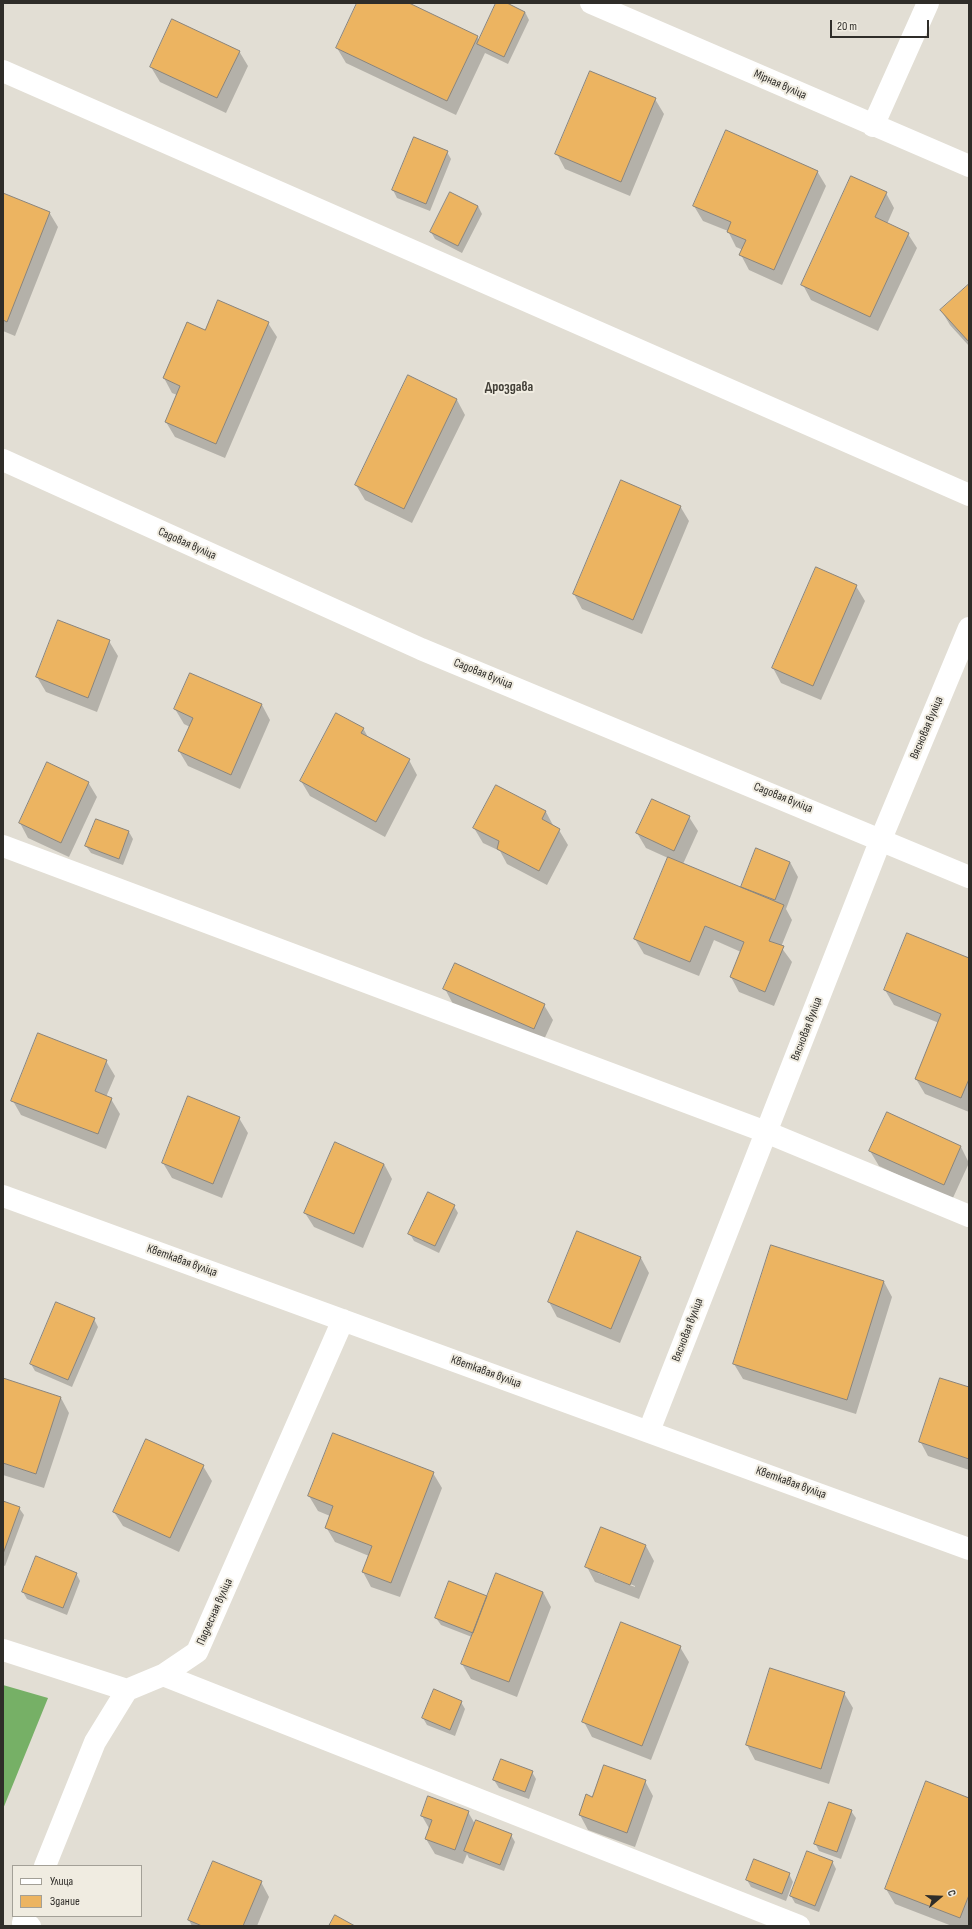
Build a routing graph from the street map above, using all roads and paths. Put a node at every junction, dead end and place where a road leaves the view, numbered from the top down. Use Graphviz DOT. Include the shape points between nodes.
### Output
graph roads {
  1 [pos="928,3"];
  2 [pos="602,5"];
  3 [pos="3,71"];
  4 [pos="873,126"];
  5 [pos="969,166"];
  6 [pos="3,460"];
  7 [pos="969,495"];
  8 [pos="969,628"];
  9 [pos="881,839"];
  10 [pos="3,846"];
  11 [pos="969,877"];
  12 [pos="766,1132"];
  13 [pos="3,1196"];
  14 [pos="969,1216"];
  15 [pos="343,1320"];
  16 [pos="649,1431"];
  17 [pos="969,1549"];
  18 [pos="3,1650"];
  19 [pos="163,1676"];
  20 [pos="127,1690"];
  21 [pos="45,1865"];
  22 [pos="799,1926"];
  1 -- 4 [label="street"];
  2 -- 4 [label="street, Мірная вуліца"];
  3 -- 7 [label="street"];
  4 -- 5 [label="street, Мірная вуліца"];
  6 -- 9 [label="street, Садовая вуліца" via="421,649"];
  8 -- 9 [label="street, Вясновая вуліца"];
  9 -- 11 [label="street, Садовая вуліца"];
  9 -- 12 [label="street, Вясновая вуліца"];
  10 -- 12 [label="street"];
  12 -- 14 [label="street"];
  12 -- 16 [label="street, Вясновая вуліца"];
  13 -- 15 [label="street, Кветкавая вуліца"];
  15 -- 16 [label="street, Кветкавая вуліца"];
  15 -- 19 [label="street, Падлесная вуліца" via="197,1652"];
  16 -- 17 [label="street, Кветкавая вуліца"];
  18 -- 20 [label="street"];
  19 -- 20 [label="street, Падлесная вуліца"];
  19 -- 22 [label="street"];
  20 -- 21 [label="street" via="94,1742"];
}
